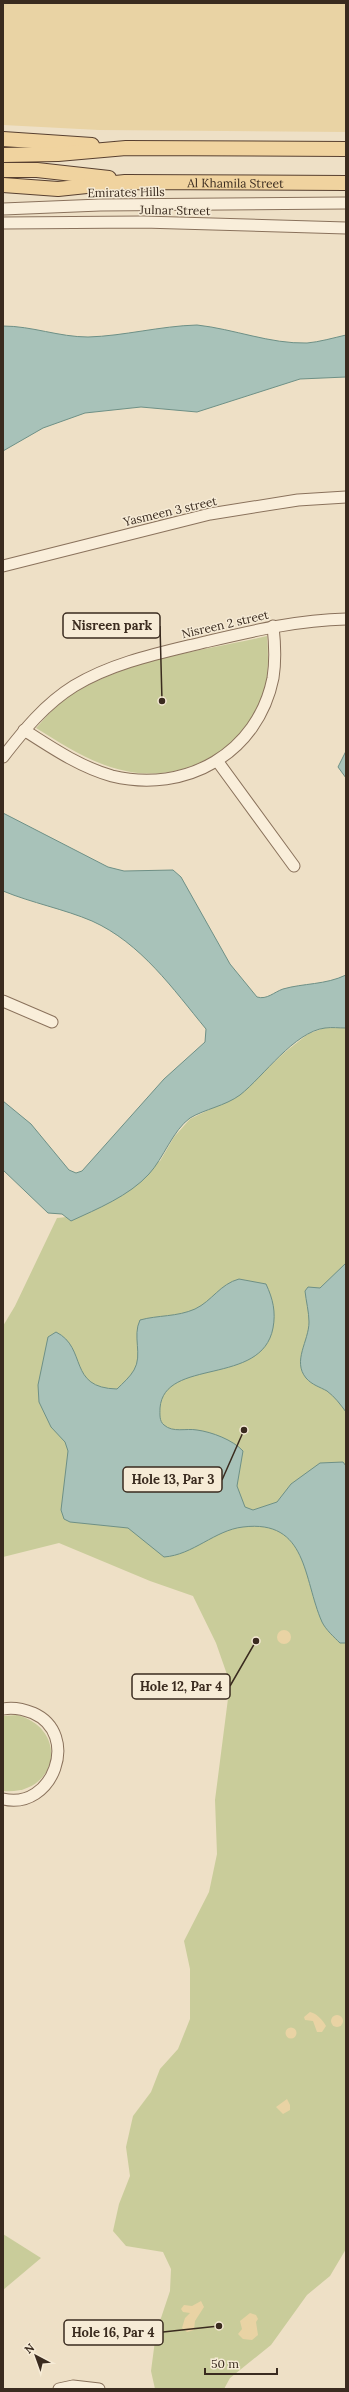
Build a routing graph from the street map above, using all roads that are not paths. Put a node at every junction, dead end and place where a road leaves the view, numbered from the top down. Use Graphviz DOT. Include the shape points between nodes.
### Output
graph roads {
  1 [pos="3,139"];
  2 [pos="126,148"];
  3 [pos="346,149"];
  4 [pos="3,155"];
  5 [pos="3,170"];
  6 [pos="125,182"];
  7 [pos="346,183"];
  8 [pos="3,186"];
  9 [pos="58,189"];
  10 [pos="3,195"];
  11 [pos="346,203"];
  12 [pos="3,209"];
  13 [pos="3,223"];
  14 [pos="346,228"];
  15 [pos="346,497"];
  16 [pos="3,566"];
  17 [pos="346,619"];
  18 [pos="273,626"];
  19 [pos="24,730"];
  20 [pos="3,757"];
  21 [pos="218,762"];
  22 [pos="294,866"];
  23 [pos="3,1001"];
  24 [pos="52,1022"];
  25 [pos="3,1709"];
  26 [pos="3,1799"];
  27 [pos="60,2389"];
  28 [pos="99,2389"];
  1 -- 2 [label="main road"];
  2 -- 3 [label="main road"];
  2 -- 4 [label="main road" via="58,154"];
  5 -- 6 [label="main road, Al Khamila Street" via="58,171"];
  6 -- 7 [label="main road, Al Khamila Street"];
  6 -- 9 [label="main road, Al Khamila Street"];
  8 -- 9 [label="main road, Al Khamila Street"];
  9 -- 10 [label="main road"];
  11 -- 12 [label="street, Emirates Hills" via="100,205"];
  13 -- 14 [label="street, Julnar Street" via="143,222"];
  15 -- 16 [label="street, Yasmeen 3 street" via="298,500 210,514"];
  17 -- 18 [label="street, Nisreen 2 street"];
  18 -- 19 [label="street, Nisreen 2 street" via="148,655 97,674 72,687 50,704"];
  18 -- 21 [label="street" via="275,652 265,703 253,726 237,746"];
  19 -- 20 [label="street, Nisreen 2 street"];
  19 -- 21 [label="street" via="87,767 113,776 139,780 166,779 193,773"];
  21 -- 22 [label="street"];
  23 -- 24 [label="street"];
  25 -- 26 [label="street" via="24,1709 38,1715 49,1726 56,1739 59,1754 56,1769 49,1782 37,1793 24,1799"];
  27 -- 28 [label="street" via="74,2386"];
}
